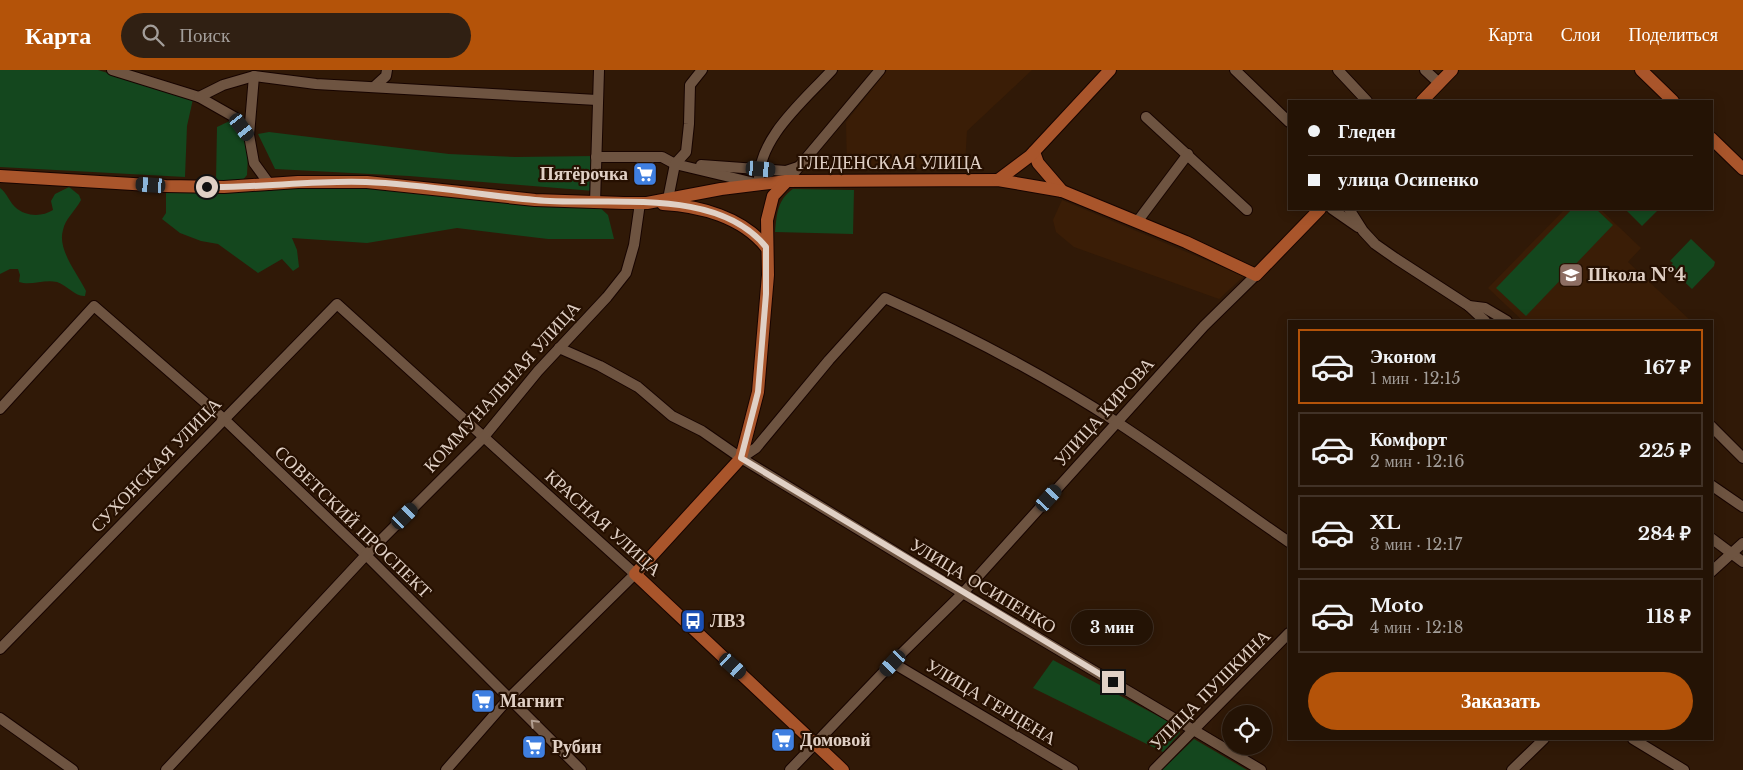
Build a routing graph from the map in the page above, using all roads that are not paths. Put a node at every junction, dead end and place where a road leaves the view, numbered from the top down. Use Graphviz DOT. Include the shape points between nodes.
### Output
graph roads {
  1 [pos="112,70"];
  2 [pos="387,70"];
  3 [pos="599,70"];
  4 [pos="702,70"];
  5 [pos="832,70"];
  6 [pos="880,70"];
  7 [pos="1110,70"];
  8 [pos="1235,70"];
  9 [pos="1338,70"];
  10 [pos="1425,70"];
  11 [pos="1452,70"];
  12 [pos="1641,70"];
  13 [pos="254,76"];
  14 [pos="1439,84"];
  15 [pos="374,87"];
  16 [pos="199,97"];
  17 [pos="597,100"];
  18 [pos="1366,100"];
  19 [pos="1423,100"];
  20 [pos="1672,100"];
  21 [pos="1146,117"];
  22 [pos="1288,121"];
  23 [pos="249,135"];
  24 [pos="1713,140"];
  25 [pos="1034,152"];
  26 [pos="1188,154"];
  27 [pos="596,156"];
  28 [pos="675,164"];
  29 [pos="800,166"];
  30 [pos="761,169"];
  31 [pos="1743,169"];
  32 [pos="0,176"];
  33 [pos="998,180"];
  34 [pos="786,181"];
  35 [pos="759,184"];
  36 [pos="270,186"];
  37 [pos="1062,191"];
  38 [pos="668,199"];
  39 [pos="595,203"];
  40 [pos="644,203"];
  41 [pos="1247,210"];
  42 [pos="1319,210"];
  43 [pos="1333,210"];
  44 [pos="1350,210"];
  45 [pos="1137,222"];
  46 [pos="1363,231"];
  47 [pos="766,247"];
  48 [pos="1256,275"];
  49 [pos="337,304"];
  50 [pos="1469,306"];
  51 [pos="1484,320"];
  52 [pos="1505,320"];
  53 [pos="559,348"];
  54 [pos="0,409"];
  55 [pos="224,419"];
  56 [pos="1118,423"];
  57 [pos="1713,428"];
  58 [pos="483,438"];
  59 [pos="741,458"];
  60 [pos="1743,458"];
  61 [pos="1713,486"];
  62 [pos="1743,507"];
  63 [pos="1713,539"];
  64 [pos="1288,541"];
  65 [pos="1743,543"];
  66 [pos="1732,552"];
  67 [pos="366,555"];
  68 [pos="1743,562"];
  69 [pos="1713,570"];
  70 [pos="634,574"];
  71 [pos="963,593"];
  72 [pos="1288,634"];
  73 [pos="0,650"];
  74 [pos="893,663"];
  75 [pos="510,698"];
  76 [pos="0,718"];
  77 [pos="1193,730"];
  78 [pos="1543,740"];
  79 [pos="1635,740"];
  80 [pos="816,744"];
  81 [pos="73,770"];
  82 [pos="166,770"];
  83 [pos="446,770"];
  84 [pos="581,770"];
  85 [pos="790,770"];
  86 [pos="843,770"];
  87 [pos="1073,770"];
  88 [pos="1154,770"];
  89 [pos="1261,770"];
  90 [pos="1512,770"];
  91 [pos="1684,770"];
  1 -- 16 [label="street"];
  2 -- 15 [label="street" via="386,76"];
  3 -- 17 [label="street"];
  4 -- 28 [label="street" via="690,85 686,152"];
  5 -- 30 [label="street" via="771,137"];
  6 -- 29 [label="street"];
  7 -- 25 [label="main road"];
  8 -- 22 [label="street"];
  9 -- 18 [label="street"];
  10 -- 14 [label="street"];
  11 -- 14 [label="main road"];
  12 -- 20 [label="main road"];
  13 -- 15 [label="street"];
  13 -- 16 [label="street" via="223,85"];
  13 -- 23 [label="street"];
  14 -- 19 [label="main road"];
  15 -- 17 [label="street"];
  16 -- 23 [label="street" via="236,118"];
  17 -- 27 [label="street"];
  21 -- 26 [label="street"];
  23 -- 36 [label="street" via="254,163"];
  24 -- 31 [label="main road"];
  25 -- 33 [label="main road"];
  25 -- 37 [label="main road" via="1038,163"];
  26 -- 41 [label="street"];
  26 -- 45 [label="street"];
  27 -- 28 [label="street" via="662,157"];
  27 -- 39 [label="street"];
  28 -- 30 [label="street"];
  28 -- 35 [label="street"];
  28 -- 38 [label="street"];
  29 -- 30 [label="street" via="786,171"];
  29 -- 34 [label="street"];
  30 -- 35 [label="street"];
  32 -- 36 [label="main road, ГЛЕДЕНСКАЯ УЛИЦА" via="166,186"];
  33 -- 34 [label="main road, ГЛЕДЕНСКАЯ УЛИЦА"];
  33 -- 37 [label="main road, ГЛЕДЕНСКАЯ УЛИЦА"];
  34 -- 35 [label="main road, ГЛЕДЕНСКАЯ УЛИЦА"];
  34 -- 47 [label="main road" via="770,205"];
  35 -- 38 [label="main road, ГЛЕДЕНСКАЯ УЛИЦА"];
  36 -- 39 [label="main road, ГЛЕДЕНСКАЯ УЛИЦА" via="298,182 367,182 535,200"];
  37 -- 45 [label="main road, ГЛЕДЕНСКАЯ УЛИЦА"];
  38 -- 40 [label="main road, ГЛЕДЕНСКАЯ УЛИЦА"];
  39 -- 40 [label="main road, ГЛЕДЕНСКАЯ УЛИЦА"];
  40 -- 47 [label="main road" via="682,206 714,214 750,231"];
  40 -- 53 [label="street, КОММУНАЛЬНАЯ УЛИЦА" via="626,273"];
  42 -- 48 [label="main road, УЛИЦА КИРОВА"];
  43 -- 46 [label="street"];
  44 -- 46 [label="street"];
  45 -- 48 [label="main road, ГЛЕДЕНСКАЯ УЛИЦА"];
  46 -- 50 [label="street" via="1375,244"];
  47 -- 59 [label="main road" via="766,294 758,392"];
  48 -- 56 [label="street, УЛИЦА КИРОВА" via="1204,326"];
  49 -- 55 [label="street, СУХОНСКАЯ УЛИЦА"];
  49 -- 58 [label="street, КРАСНАЯ УЛИЦА"];
  50 -- 51 [label="street"];
  50 -- 52 [label="street" via="1486,308"];
  53 -- 58 [label="street, КОММУНАЛЬНАЯ УЛИЦА"];
  53 -- 59 [label="street, УЛИЦА ОСИПЕНКО" via="638,387 672,416 702,431"];
  54 -- 55 [label="street, СОВЕТСКИЙ ПРОСПЕКТ" via="94,306"];
  55 -- 67 [label="street, СОВЕТСКИЙ ПРОСПЕКТ"];
  55 -- 73 [label="street, СУХОНСКАЯ УЛИЦА"];
  56 -- 59 [label="street" via="1006,356 885,298 756,448"];
  56 -- 64 [label="street"];
  56 -- 71 [label="street, УЛИЦА КИРОВА"];
  57 -- 60 [label="street"];
  58 -- 67 [label="street, КОММУНАЛЬНАЯ УЛИЦА"];
  58 -- 70 [label="street, КРАСНАЯ УЛИЦА"];
  59 -- 70 [label="main road"];
  59 -- 71 [label="street, УЛИЦА ОСИПЕНКО"];
  61 -- 62 [label="street"];
  63 -- 66 [label="street"];
  65 -- 66 [label="street"];
  66 -- 68 [label="street"];
  66 -- 69 [label="street"];
  67 -- 75 [label="street, СОВЕТСКИЙ ПРОСПЕКТ"];
  67 -- 82 [label="street, КОММУНАЛЬНАЯ УЛИЦА"];
  70 -- 75 [label="street"];
  70 -- 80 [label="main road, КРАСНАЯ УЛИЦА"];
  71 -- 74 [label="street, УЛИЦА КИРОВА"];
  71 -- 77 [label="street, УЛИЦА ОСИПЕНКО"];
  72 -- 77 [label="street, УЛИЦА ПУШКИНА"];
  74 -- 80 [label="street, УЛИЦА КИРОВА"];
  74 -- 87 [label="street, УЛИЦА ГЕРЦЕНА"];
  75 -- 83 [label="street"];
  84 -- 75 [label="street, СОВЕТСКИЙ ПРОСПЕКТ, one-way"];
  76 -- 81 [label="street"];
  77 -- 88 [label="street, УЛИЦА ПУШКИНА"];
  77 -- 89 [label="street, УЛИЦА ОСИПЕНКО"];
  78 -- 90 [label="street"];
  79 -- 91 [label="street"];
  80 -- 85 [label="street, УЛИЦА КИРОВА"];
  80 -- 86 [label="main road, КРАСНАЯ УЛИЦА"];
}
